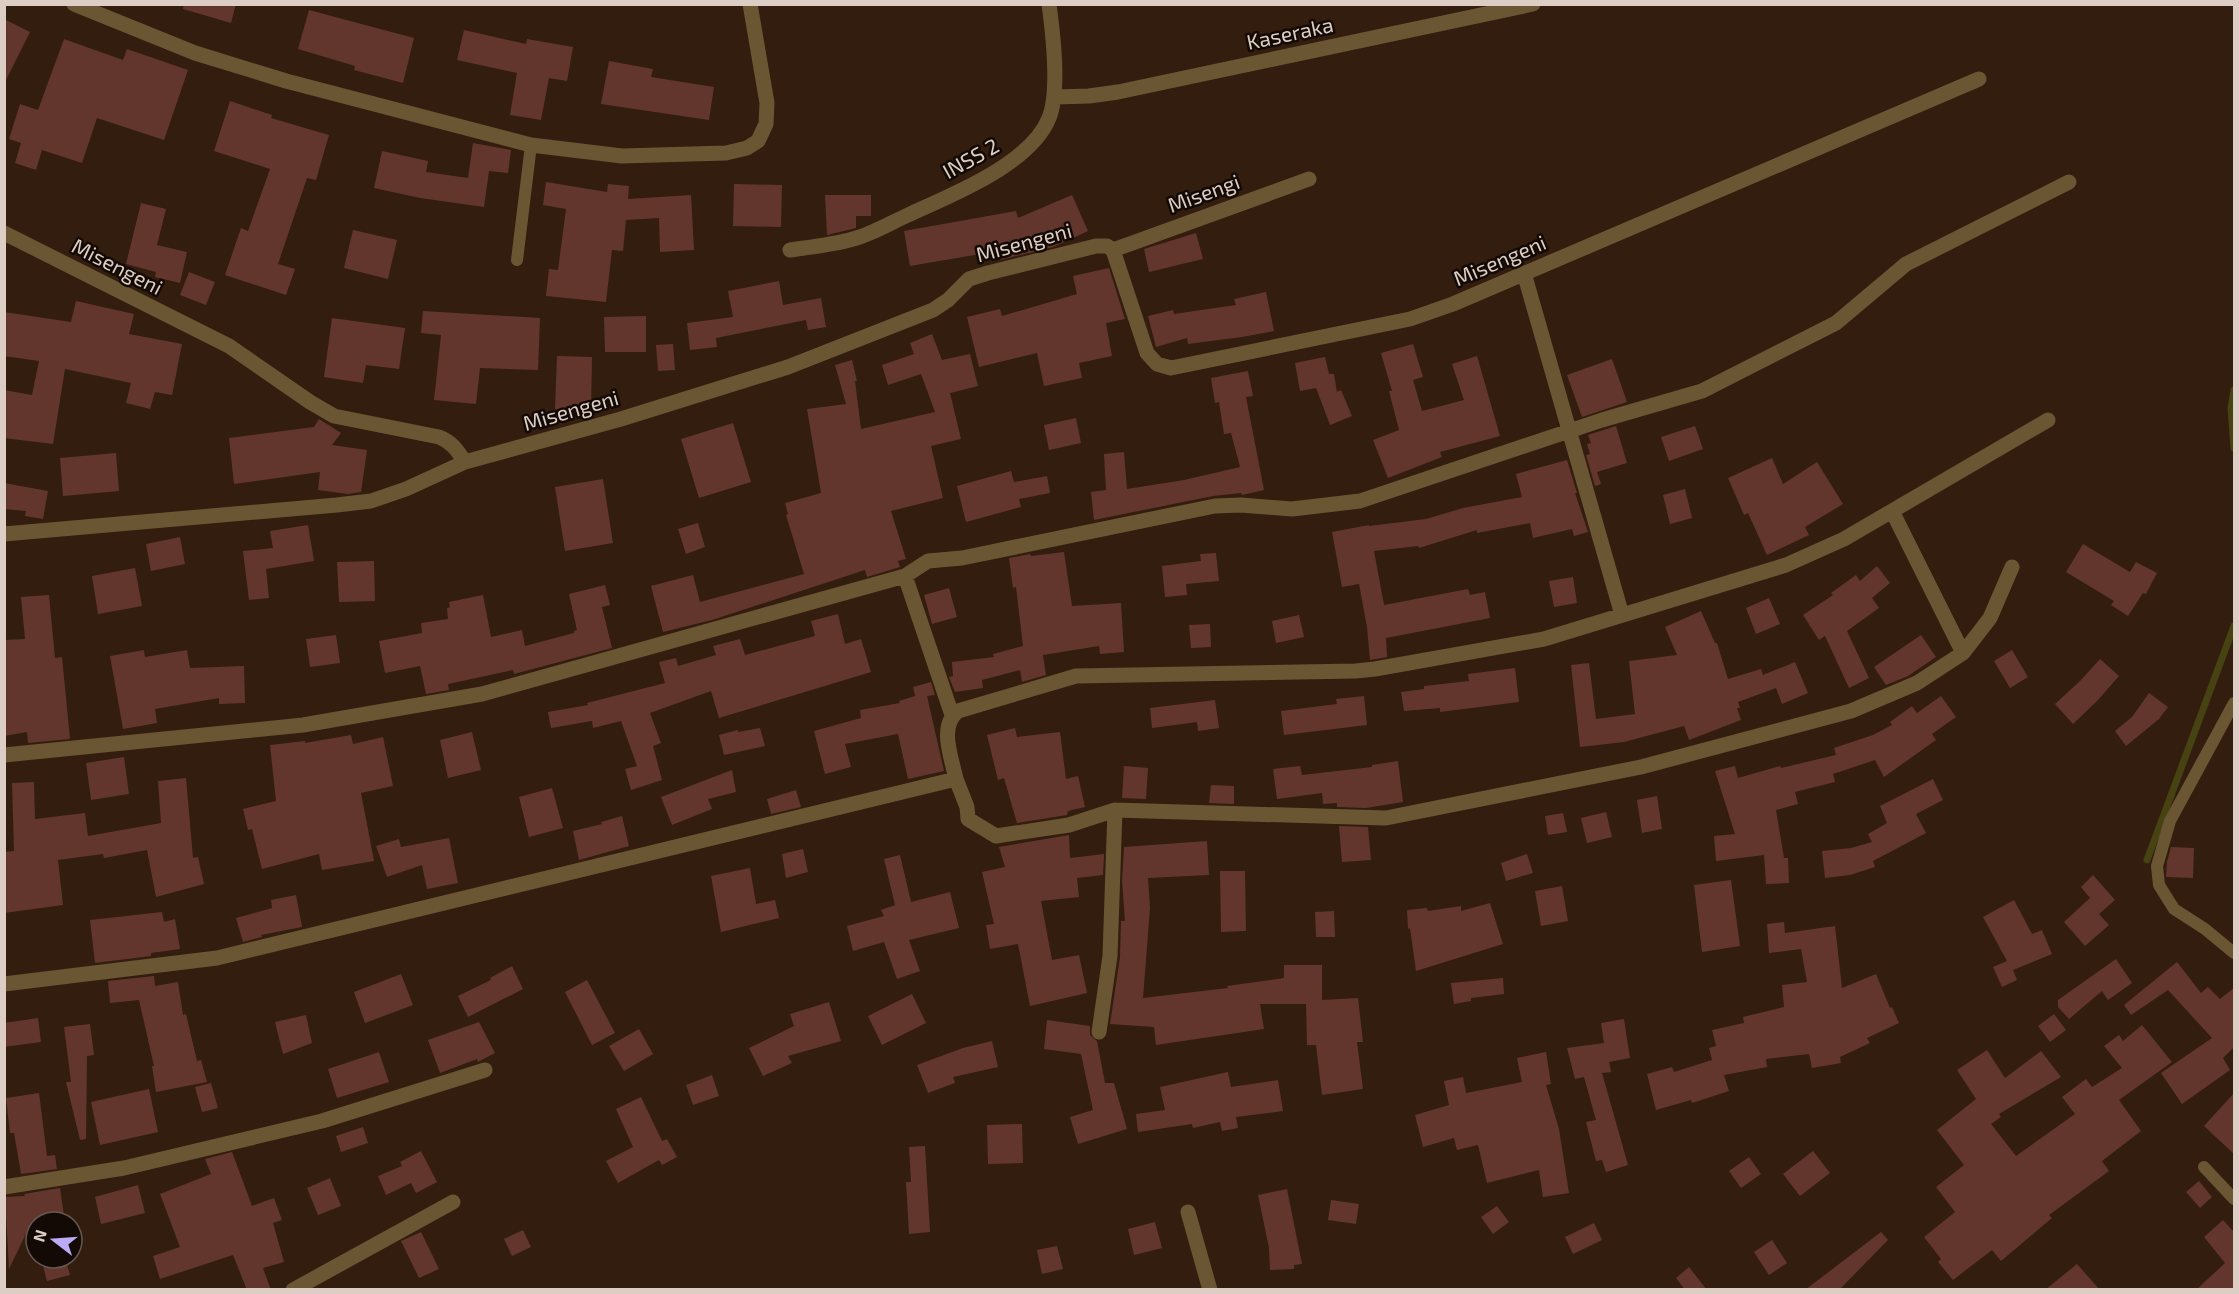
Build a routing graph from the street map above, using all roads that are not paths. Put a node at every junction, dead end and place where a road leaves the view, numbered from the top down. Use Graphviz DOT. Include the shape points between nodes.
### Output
graph roads {
  1 [pos="74,4"];
  2 [pos="750,4"];
  3 [pos="1049,4"];
  4 [pos="1533,4"];
  5 [pos="1979,79"];
  6 [pos="1055,97"];
  7 [pos="531,145"];
  8 [pos="1309,179"];
  9 [pos="2069,182"];
  10 [pos="4,233"];
  11 [pos="790,250"];
  12 [pos="1113,250"];
  13 [pos="517,260"];
  14 [pos="1524,273"];
  15 [pos="2048,420"];
  16 [pos="1569,431"];
  17 [pos="465,462"];
  18 [pos="1892,511"];
  19 [pos="4,534"];
  20 [pos="2012,567"];
  21 [pos="904,576"];
  22 [pos="1622,615"];
  23 [pos="1963,653"];
  24 [pos="2235,703"];
  25 [pos="952,716"];
  26 [pos="4,755"];
  27 [pos="956,779"];
  28 [pos="1115,810"];
  29 [pos="2235,953"];
  30 [pos="4,984"];
  31 [pos="1099,1032"];
  32 [pos="485,1070"];
  33 [pos="2204,1167"];
  34 [pos="4,1188"];
  35 [pos="2235,1199"];
  36 [pos="453,1202"];
  37 [pos="1188,1212"];
  38 [pos="293,1290"];
  39 [pos="1210,1290"];
  1 -- 7 [label="street" via="195,53"];
  2 -- 7 [label="street" via="767,103 766,124 758,141 726,153 622,156"];
  3 -- 6 [label="street, INSS 2"];
  4 -- 6 [label="street, Kaseraka" via="1118,92"];
  5 -- 14 [label="street, Misengeni"];
  6 -- 11 [label="street, INSS 2" via="1049,119 1033,143 971,186 856,238"];
  7 -- 13 [label="lane"];
  8 -- 12 [label="street, Misengi"];
  9 -- 16 [label="street" via="1906,264 1836,323 1702,391"];
  10 -- 17 [label="street, Misengeni" via="229,346 334,416 438,437 454,447"];
  12 -- 14 [label="street, Misengeni" via="1148,353 1157,364 1171,368 1410,319"];
  12 -- 17 [label="street, Misengeni" via="1096,246 969,279 933,310 788,367"];
  14 -- 16 [label="street"];
  15 -- 18 [label="street"];
  16 -- 21 [label="street" via="1360,501 1292,509 1215,506 962,558 928,561"];
  16 -- 22 [label="street"];
  17 -- 19 [label="street" via="371,501"];
  18 -- 22 [label="street" via="1844,539 1786,565"];
  18 -- 23 [label="street"];
  20 -- 23 [label="street" via="1990,618"];
  21 -- 25 [label="street"];
  21 -- 26 [label="street" via="482,694 303,725"];
  22 -- 25 [label="street" via="1544,639 1375,669 1076,676"];
  23 -- 28 [label="street" via="1917,683 1851,711 1641,767 1416,814 1386,818"];
  24 -- 29 [label="lane" via="2170,821 2157,866 2159,885 2174,909"];
  25 -- 27 [label="street" via="947,729"];
  27 -- 28 [label="street" via="968,819 996,836 1069,825"];
  27 -- 30 [label="street" via="217,958"];
  28 -- 31 [label="street" via="1110,956"];
  32 -- 34 [label="street" via="299,1126 124,1168"];
  33 -- 35 [label="lane"];
  36 -- 38 [label="street"];
  37 -- 39 [label="street"];
}
